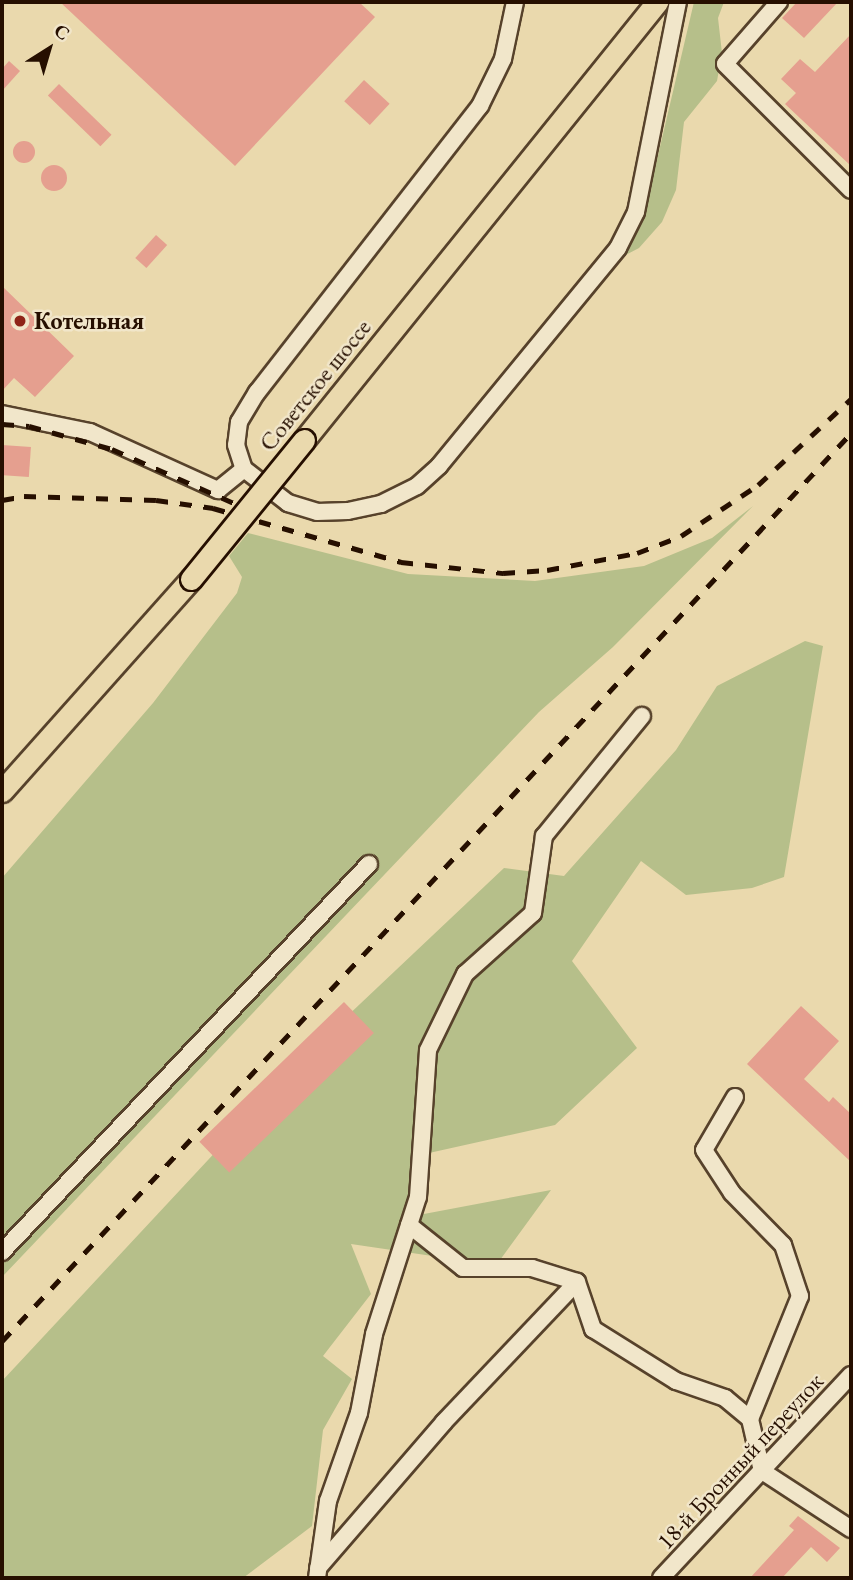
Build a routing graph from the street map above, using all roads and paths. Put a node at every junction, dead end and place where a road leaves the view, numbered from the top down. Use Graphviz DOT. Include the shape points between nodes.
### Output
graph roads {
  1 [pos="515,2"];
  2 [pos="657,2"];
  3 [pos="678,2"];
  4 [pos="779,2"];
  5 [pos="851,190"];
  6 [pos="2,414"];
  7 [pos="244,468"];
  8 [pos="642,716"];
  9 [pos="2,791"];
  10 [pos="369,864"];
  11 [pos="735,1097"];
  12 [pos="409,1225"];
  13 [pos="2,1252"];
  14 [pos="577,1282"];
  15 [pos="851,1375"];
  16 [pos="750,1419"];
  17 [pos="762,1471"];
  18 [pos="851,1529"];
  19 [pos="317,1574"];
  20 [pos="661,1578"];
  1 -- 7 [label="street" via="503,59 480,106 257,392 239,422 236,444"];
  2 -- 9 [label="main road, Советское шоссе, bridge" via="191,579"];
  3 -- 7 [label="street" via="636,212 618,248 439,466 417,486 381,504 317,512 288,503"];
  4 -- 5 [label="street" via="726,64"];
  6 -- 7 [label="street" via="90,432 218,490"];
  8 -- 12 [label="street" via="544,836 533,913 466,974 428,1050 418,1197"];
  10 -- 13 [label="street"];
  11 -- 16 [label="street" via="704,1150 732,1193 783,1245 800,1296"];
  12 -- 14 [label="street" via="463,1268 532,1268"];
  12 -- 19 [label="street" via="374,1334 359,1413 328,1501"];
  14 -- 16 [label="street" via="593,1329 676,1381 724,1398"];
  14 -- 19 [label="street" via="444,1422"];
  15 -- 17 [label="street, 18-й Бронный переулок"];
  16 -- 17 [label="street"];
  17 -- 18 [label="street"];
  17 -- 20 [label="street, 18-й Бронный переулок"];
}
